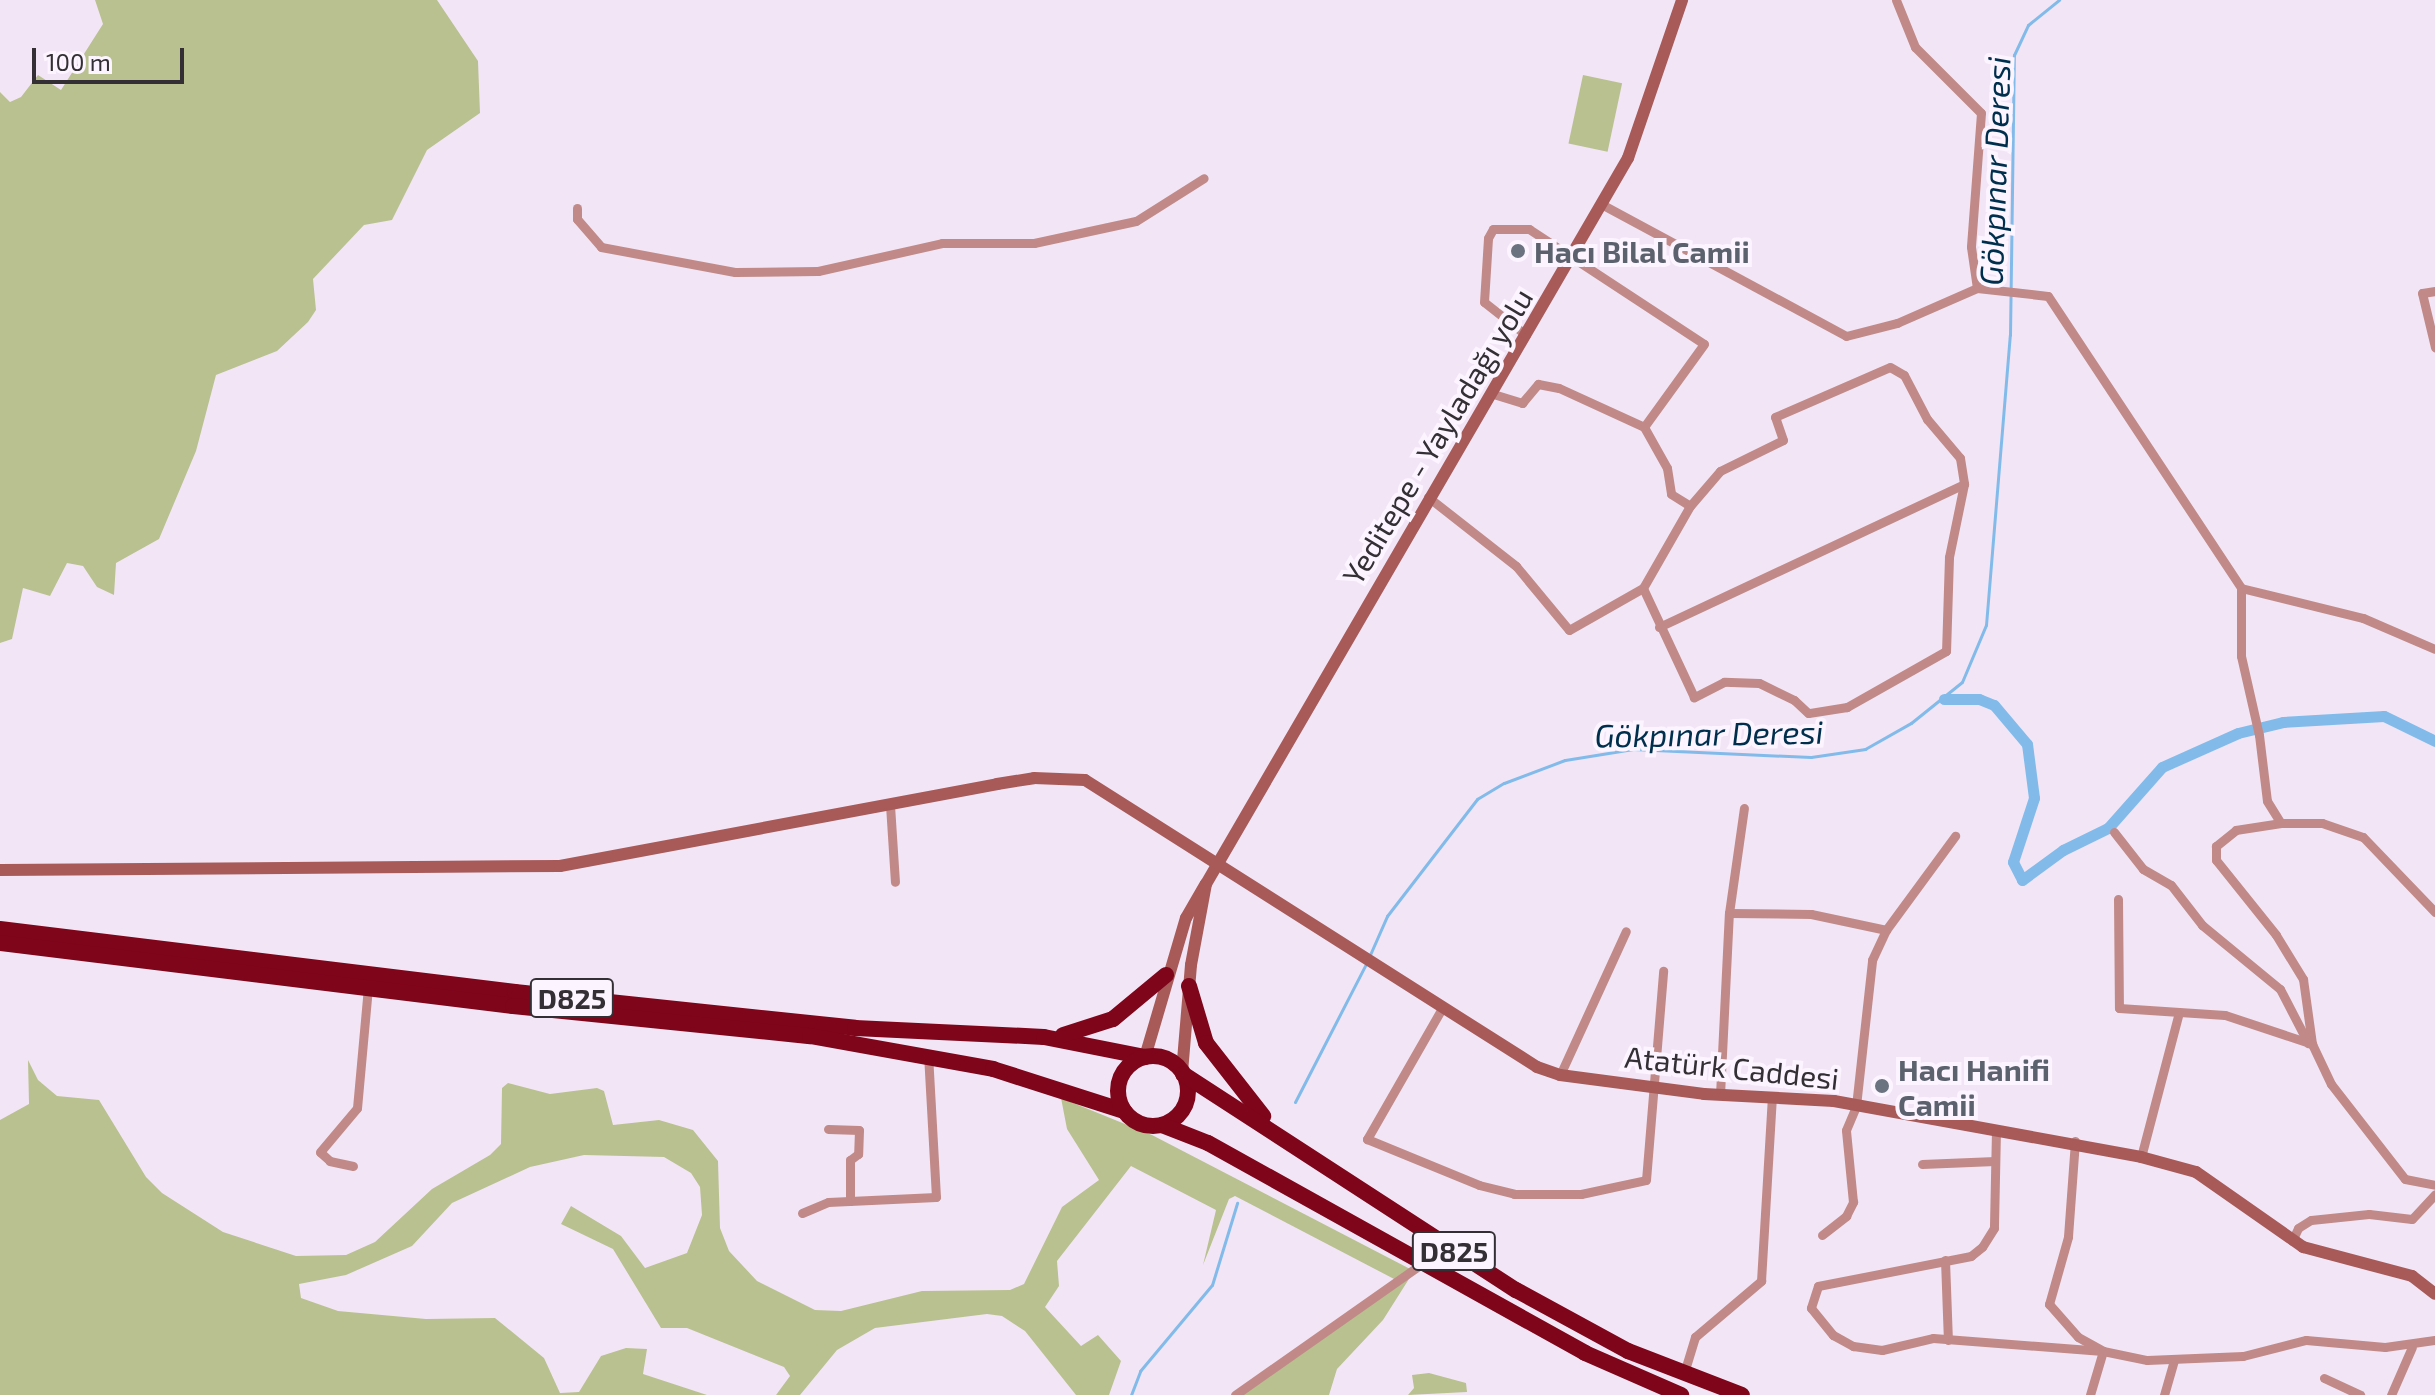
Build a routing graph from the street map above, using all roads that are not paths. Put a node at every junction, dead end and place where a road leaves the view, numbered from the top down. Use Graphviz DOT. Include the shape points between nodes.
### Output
graph roads {
  1 [pos="1682,0"];
  2 [pos="1896,0"];
  3 [pos="1204,178"];
  4 [pos="1603,205"];
  5 [pos="577,208"];
  6 [pos="1572,262"];
  7 [pos="1982,290"];
  8 [pos="2435,291"];
  9 [pos="1526,335"];
  10 [pos="2435,347"];
  11 [pos="1490,393"];
  12 [pos="1644,427"];
  13 [pos="1964,484"];
  14 [pos="1428,497"];
  15 [pos="1690,506"];
  16 [pos="1643,588"];
  17 [pos="2241,588"];
  18 [pos="1659,627"];
  19 [pos="2435,649"];
  20 [pos="890,805"];
  21 [pos="1744,808"];
  22 [pos="2281,823"];
  23 [pos="2114,832"];
  24 [pos="1955,836"];
  25 [pos="1220,864"];
  26 [pos="0,870"];
  27 [pos="895,882"];
  28 [pos="1206,884"];
  29 [pos="2118,899"];
  30 [pos="2435,912"];
  31 [pos="1729,913"];
  32 [pos="0,929"];
  33 [pos="1886,930"];
  34 [pos="1626,931"];
  35 [pos="0,943"];
  36 [pos="1663,971"];
  37 [pos="1166,975"];
  38 [pos="1189,986"];
  39 [pos="368,987"];
  40 [pos="1441,1010"];
  41 [pos="2178,1016"];
  42 [pos="1044,1037"];
  43 [pos="2310,1044"];
  44 [pos="928,1055"];
  45 [pos="1145,1057"];
  46 [pos="1182,1073"];
  47 [pos="1560,1075"];
  48 [pos="1654,1087"];
  49 [pos="1720,1095"];
  50 [pos="1772,1098"];
  51 [pos="1856,1106"];
  52 [pos="1124,1111"];
  53 [pos="1162,1125"];
  54 [pos="828,1129"];
  55 [pos="1996,1130"];
  56 [pos="1278,1131"];
  57 [pos="2075,1141"];
  58 [pos="2141,1157"];
  59 [pos="1995,1161"];
  60 [pos="1922,1164"];
  61 [pos="353,1166"];
  62 [pos="2435,1185"];
  63 [pos="2435,1194"];
  64 [pos="850,1201"];
  65 [pos="802,1213"];
  66 [pos="1822,1235"];
  67 [pos="2292,1241"];
  68 [pos="1945,1260"];
  69 [pos="1424,1262"];
  70 [pos="2435,1294"];
  71 [pos="1948,1340"];
  72 [pos="2435,1340"];
  73 [pos="2412,1347"];
  74 [pos="2103,1351"];
  75 [pos="2174,1360"];
  76 [pos="1684,1373"];
  77 [pos="2324,1378"];
  78 [pos="1235,1395"];
  79 [pos="1681,1395"];
  80 [pos="1742,1395"];
  81 [pos="2090,1395"];
  82 [pos="2164,1395"];
  83 [pos="2360,1395"];
  84 [pos="2391,1395"];
  1 -- 4 [label="main road, Yeditepe - Yayladağı yolu" via="1628,158"];
  2 -- 7 [label="street" via="1915,47 1981,113 1971,247"];
  3 -- 5 [label="street" via="1136,221 1034,243 942,243 818,271 735,272 601,247 577,219"];
  4 -- 6 [label="main road, Yeditepe - Yayladağı yolu"];
  4 -- 7 [label="street" via="1846,336 1897,323"];
  6 -- 9 [label="main road, Yeditepe - Yayladağı yolu"];
  6 -- 9 [label="street" via="1529,229 1493,229 1484,302"];
  6 -- 12 [label="street" via="1704,344"];
  7 -- 17 [label="street" via="2048,296"];
  8 -- 10 [label="street" via="2422,293"];
  9 -- 11 [label="main road, Yeditepe - Yayladağı yolu"];
  11 -- 12 [label="street" via="1522,403 1538,384 1559,388"];
  11 -- 14 [label="main road, Yeditepe - Yayladağı yolu"];
  12 -- 15 [label="street" via="1667,468 1671,494"];
  13 -- 15 [label="street" via="1960,458 1927,419 1904,375 1890,367 1775,417 1783,440 1720,471"];
  13 -- 18 [label="street"];
  13 -- 18 [label="street" via="1949,557 1946,651 1847,707 1808,713 1759,683 1724,682 1694,697"];
  14 -- 16 [label="street" via="1516,566 1569,630"];
  14 -- 25 [label="main road, Yeditepe - Yayladağı yolu"];
  15 -- 16 [label="street"];
  16 -- 18 [label="street"];
  17 -- 19 [label="street" via="2363,618"];
  17 -- 22 [label="street" via="2241,656 2267,801"];
  20 -- 25 [label="main road, Atatürk Caddesi" via="1034,778 1085,780"];
  20 -- 26 [label="main road, Atatürk Caddesi" via="610,859 538,867"];
  20 -- 27 [label="street"];
  21 -- 31 [label="street"];
  22 -- 30 [label="street" via="2322,823 2363,837"];
  22 -- 43 [label="street" via="2236,830 2216,846 2216,860 2276,935 2303,979"];
  23 -- 43 [label="street" via="2143,869 2171,885 2202,925 2280,989"];
  24 -- 33 [label="street"];
  25 -- 28 [label="main road, Yeditepe - Yayladağı yolu"];
  25 -- 40 [label="main road, Atatürk Caddesi"];
  28 -- 37 [label="main road, Yeditepe - Yayladağı yolu" via="1186,918"];
  28 -- 38 [label="main road, Yeditepe - Yayladağı yolu"];
  29 -- 41 [label="street" via="2119,1008"];
  31 -- 33 [label="street" via="1811,914"];
  31 -- 49 [label="street"];
  32 -- 42 [label="highway, D825" via="855,1028"];
  33 -- 51 [label="street" via="1872,960"];
  34 -- 47 [label="street"];
  35 -- 39 [label="highway, D825"];
  36 -- 48 [label="street"];
  37 -- 42 [label="highway" via="1113,1019 1077,1033"];
  37 -- 45 [label="main road, Yeditepe - Yayladağı yolu"];
  38 -- 46 [label="main road, Yeditepe - Yayladağı yolu"];
  38 -- 56 [label="highway" via="1206,1043 1240,1092"];
  39 -- 44 [label="highway, D825" via="773,1031"];
  39 -- 61 [label="street" via="357,1108 320,1152 330,1161"];
  40 -- 47 [label="main road, Atatürk Caddesi" via="1517,1057"];
  40 -- 48 [label="street" via="1367,1139 1479,1185 1514,1194 1581,1194 1646,1180"];
  41 -- 43 [label="street" via="2225,1015"];
  41 -- 58 [label="street"];
  42 -- 45 [label="highway, D825"];
  43 -- 62 [label="street" via="2331,1084 2405,1179"];
  44 -- 52 [label="highway, D825" via="1035,1080"];
  44 -- 64 [label="street" via="936,1197"];
  45 -- 46 [label="highway" via="1169,1061"];
  45 -- 52 [label="highway" via="1121,1077 1118,1095"];
  46 -- 53 [label="highway" via="1185,1105"];
  46 -- 56 [label="highway, D825"];
  47 -- 48 [label="main road, Atatürk Caddesi"];
  48 -- 49 [label="main road, Atatürk Caddesi"];
  49 -- 50 [label="main road, Atatürk Caddesi"];
  50 -- 51 [label="main road, Atatürk Caddesi"];
  50 -- 76 [label="street" via="1761,1281 1695,1337"];
  51 -- 55 [label="main road, Atatürk Caddesi"];
  51 -- 66 [label="street" via="1846,1130 1853,1202 1846,1216"];
  52 -- 53 [label="highway" via="1141,1124"];
  53 -- 69 [label="highway, D825" via="1208,1143"];
  54 -- 64 [label="street" via="859,1130 858,1154 850,1160"];
  55 -- 57 [label="main road, Atatürk Caddesi"];
  55 -- 59 [label="street"];
  56 -- 76 [label="highway, D825" via="1516,1290 1628,1351"];
  57 -- 58 [label="main road, Atatürk Caddesi"];
  57 -- 74 [label="street" via="2068,1237 2049,1304 2078,1337"];
  58 -- 67 [label="main road, Atatürk Caddesi" via="2196,1172"];
  59 -- 60 [label="street"];
  59 -- 68 [label="street" via="1994,1228 1971,1256"];
  63 -- 67 [label="street" via="2412,1219 2369,1214 2311,1220 2298,1228"];
  64 -- 65 [label="street" via="819,1204"];
  67 -- 70 [label="main road, Atatürk Caddesi" via="2412,1276"];
  68 -- 71 [label="street"];
  68 -- 71 [label="street" via="1818,1286 1811,1308 1833,1335 1853,1346 1882,1350 1911,1339"];
  69 -- 78 [label="street"];
  69 -- 79 [label="highway, D825" via="1585,1353"];
  71 -- 74 [label="street"];
  72 -- 73 [label="street"];
  73 -- 75 [label="street" via="2306,1340 2243,1356"];
  73 -- 84 [label="street"];
  74 -- 75 [label="street"];
  74 -- 81 [label="street"];
  75 -- 82 [label="street"];
  76 -- 80 [label="highway, D825"];
  77 -- 83 [label="street"];
}
